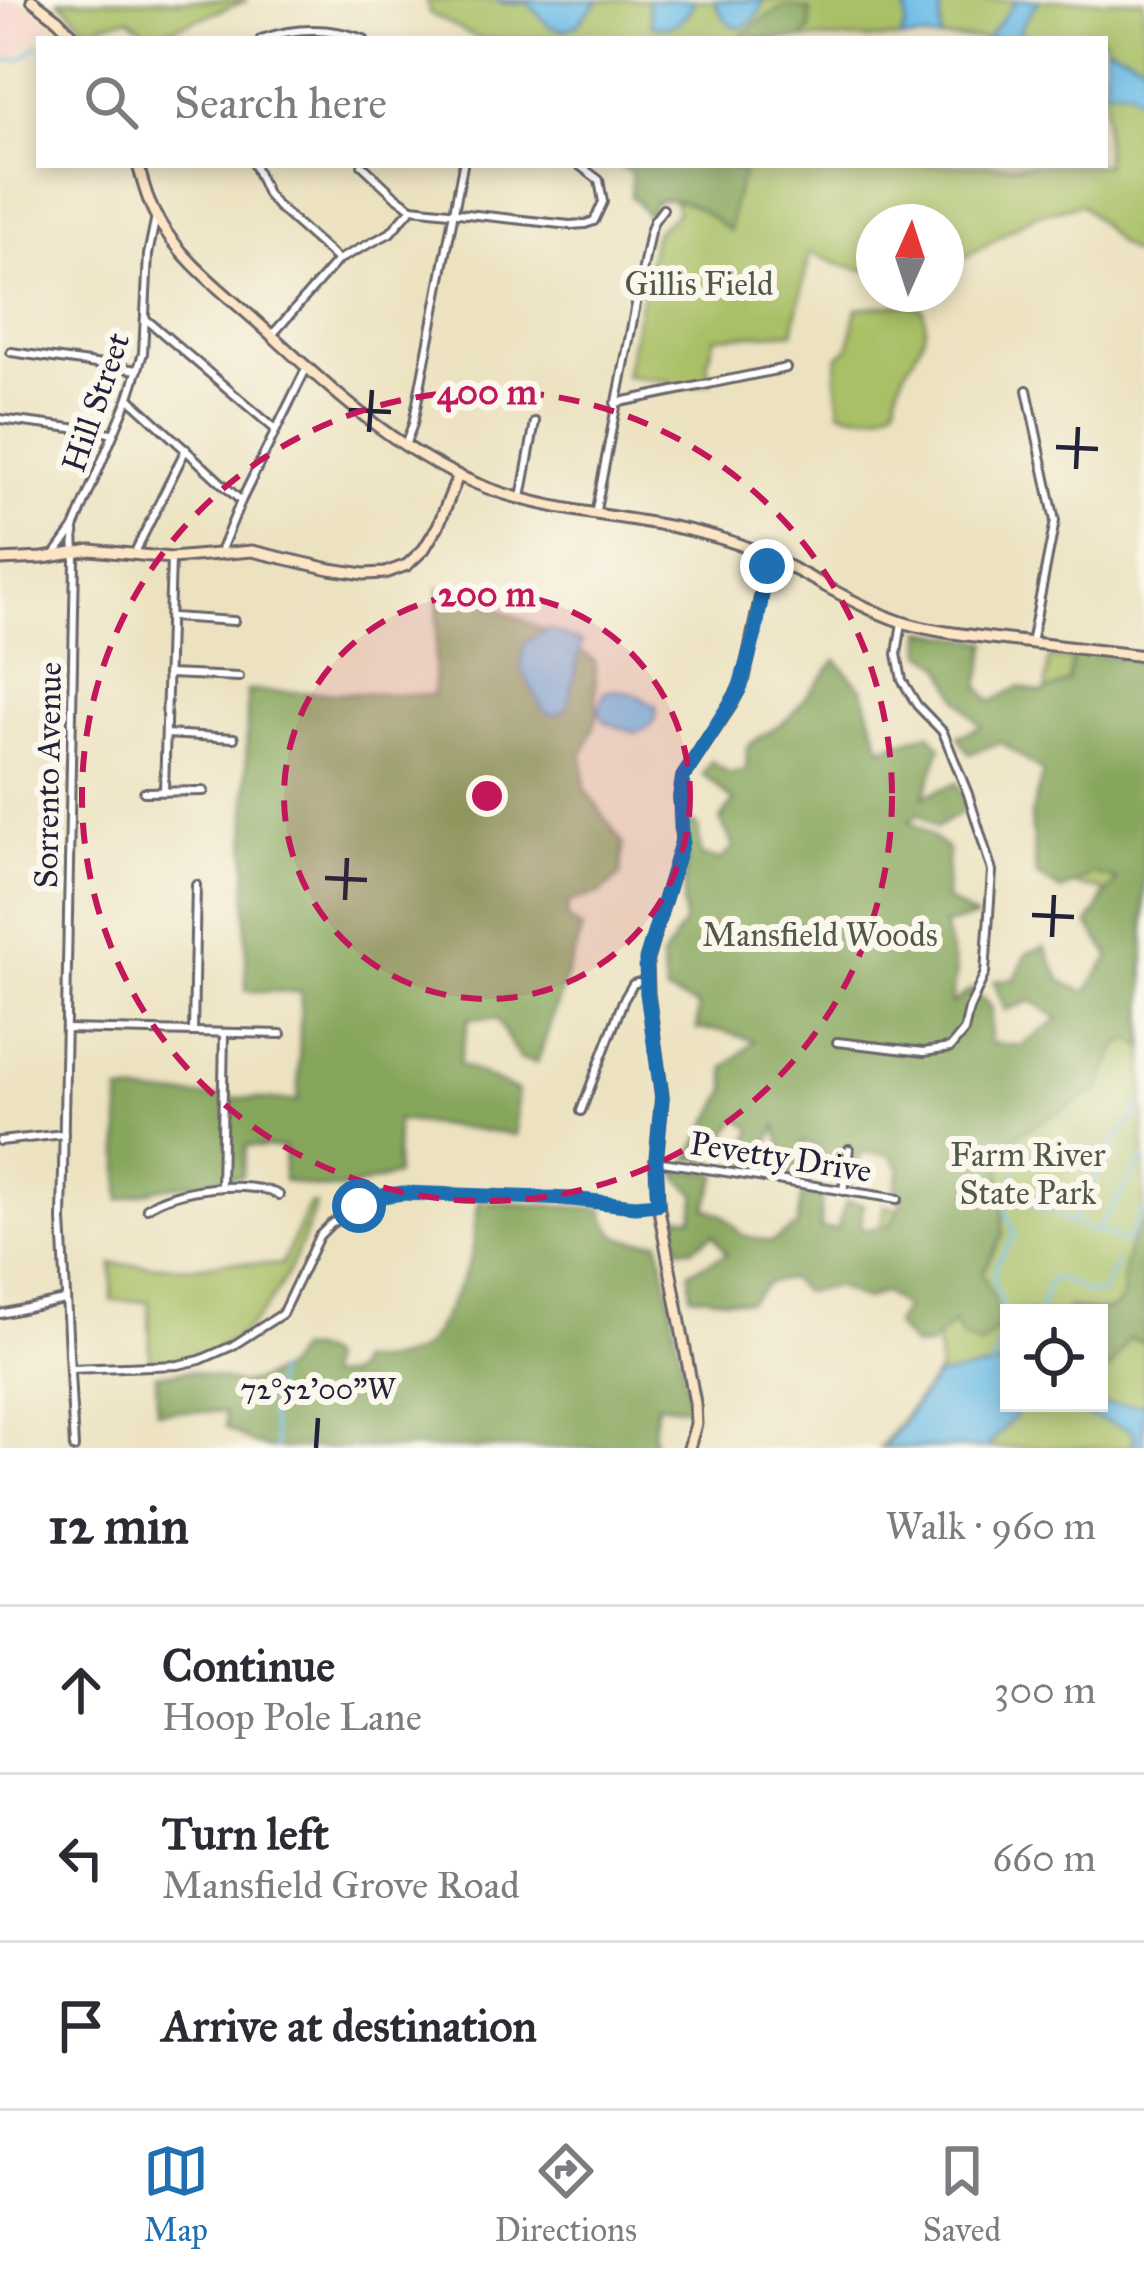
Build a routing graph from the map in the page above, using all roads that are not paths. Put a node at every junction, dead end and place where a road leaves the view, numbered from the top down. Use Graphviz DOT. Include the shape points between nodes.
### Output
graph roads {
  1 [pos="32,0"];
  2 [pos="322,34"];
  3 [pos="74,36"];
  4 [pos="270,36"];
  5 [pos="139,168"];
  6 [pos="255,168"];
  7 [pos="365,168"];
  8 [pos="462,168"];
  9 [pos="584,168"];
  10 [pos="412,208"];
  11 [pos="663,209"];
  12 [pos="454,213"];
  13 [pos="155,216"];
  14 [pos="338,260"];
  15 [pos="147,320"];
  16 [pos="272,335"];
  17 [pos="11,352"];
  18 [pos="307,367"];
  19 [pos="786,368"];
  20 [pos="138,370"];
  21 [pos="1027,390"];
  22 [pos="129,398"];
  23 [pos="615,404"];
  24 [pos="0,419"];
  25 [pos="535,422"];
  26 [pos="275,430"];
  27 [pos="112,433"];
  28 [pos="404,446"];
  29 [pos="186,448"];
  30 [pos="458,476"];
  31 [pos="521,498"];
  32 [pos="241,501"];
  33 [pos="595,515"];
  34 [pos="74,529"];
  35 [pos="220,552"];
  36 [pos="74,553"];
  37 [pos="134,556"];
  38 [pos="769,556"];
  39 [pos="53,557"];
  40 [pos="171,558"];
  41 [pos="0,560"];
  42 [pos="170,617"];
  43 [pos="234,621"];
  44 [pos="902,622"];
  45 [pos="1031,643"];
  46 [pos="1144,656"];
  47 [pos="167,674"];
  48 [pos="239,677"];
  49 [pos="165,734"];
  50 [pos="234,738"];
  51 [pos="164,791"];
  52 [pos="204,791"];
  53 [pos="144,792"];
  54 [pos="196,885"];
  55 [pos="646,980"];
  56 [pos="66,1029"];
  57 [pos="193,1032"];
  58 [pos="224,1033"];
  59 [pos="281,1034"];
  60 [pos="837,1042"];
  61 [pos="581,1111"];
  62 [pos="64,1134"];
  63 [pos="0,1142"];
  64 [pos="849,1149"];
  65 [pos="656,1161"];
  66 [pos="221,1187"];
  67 [pos="843,1191"];
  68 [pos="279,1196"];
  69 [pos="898,1199"];
  70 [pos="658,1204"];
  71 [pos="147,1208"];
  72 [pos="64,1300"];
  73 [pos="0,1314"];
  74 [pos="70,1370"];
  75 [pos="74,1448"];
  76 [pos="689,1448"];
  1 -- 3 [label="main road"];
  2 -- 4 [label="street"];
  5 -- 13 [label="main road"];
  6 -- 14 [label="street" via="277,206"];
  7 -- 10 [label="street"];
  8 -- 12 [label="street"];
  9 -- 12 [label="street" via="603,190 590,223"];
  10 -- 12 [label="street"];
  10 -- 14 [label="street" via="390,233"];
  11 -- 23 [label="street" via="650,232"];
  12 -- 28 [label="street"];
  13 -- 15 [label="street, Hill Street"];
  13 -- 16 [label="main road"];
  14 -- 16 [label="street"];
  15 -- 20 [label="street, Hill Street"];
  15 -- 26 [label="street"];
  16 -- 18 [label="main road"];
  17 -- 20 [label="street"];
  18 -- 26 [label="street"];
  18 -- 28 [label="main road"];
  19 -- 23 [label="street"];
  20 -- 22 [label="street, Hill Street"];
  21 -- 45 [label="street" via="1054,521"];
  22 -- 27 [label="street, Hill Street"];
  22 -- 29 [label="street"];
  23 -- 33 [label="street"];
  24 -- 27 [label="street"];
  25 -- 31 [label="street"];
  26 -- 32 [label="street"];
  27 -- 34 [label="street, Hill Street"];
  28 -- 30 [label="main road"];
  29 -- 32 [label="street"];
  29 -- 37 [label="street"];
  30 -- 31 [label="main road"];
  30 -- 35 [label="main road" via="432,538 394,571 364,574 263,552"];
  31 -- 33 [label="main road"];
  32 -- 35 [label="street"];
  33 -- 38 [label="main road" via="696,532"];
  34 -- 36 [label="street, Hill Street"];
  34 -- 39 [label="street, Hill Street"];
  35 -- 40 [label="main road"];
  36 -- 37 [label="main road"];
  36 -- 39 [label="main road"];
  36 -- 56 [label="street, Sorrento Avenue"];
  37 -- 40 [label="main road"];
  38 -- 44 [label="main road"];
  38 -- 55 [label="main road" via="739,690 683,777 682,841"];
  39 -- 41 [label="main road"];
  40 -- 42 [label="street"];
  42 -- 43 [label="street"];
  42 -- 47 [label="street"];
  44 -- 45 [label="main road"];
  44 -- 60 [label="street" via="902,680 943,732 992,872 987,961 964,1031 950,1048"];
  45 -- 46 [label="main road"];
  47 -- 48 [label="street"];
  47 -- 49 [label="street"];
  49 -- 50 [label="street"];
  49 -- 51 [label="street"];
  51 -- 52 [label="street"];
  51 -- 53 [label="street"];
  54 -- 57 [label="street"];
  55 -- 61 [label="street" via="628,990"];
  55 -- 65 [label="main road" via="662,1097"];
  56 -- 57 [label="street"];
  56 -- 62 [label="street, Sorrento Avenue"];
  57 -- 58 [label="street"];
  58 -- 59 [label="street"];
  58 -- 66 [label="street"];
  62 -- 63 [label="street"];
  62 -- 72 [label="street, Sorrento Avenue"];
  64 -- 67 [label="street"];
  65 -- 67 [label="street, Pevetty Drive"];
  65 -- 70 [label="main road"];
  66 -- 68 [label="street"];
  66 -- 71 [label="street"];
  67 -- 69 [label="street, Pevetty Drive"];
  70 -- 74 [label="street" via="376,1197 319,1236 282,1314 232,1346 178,1365"];
  70 -- 76 [label="main road" via="695,1403"];
  72 -- 73 [label="street"];
  72 -- 74 [label="street, Sorrento Avenue"];
  74 -- 75 [label="street, Sorrento Avenue"];
}
